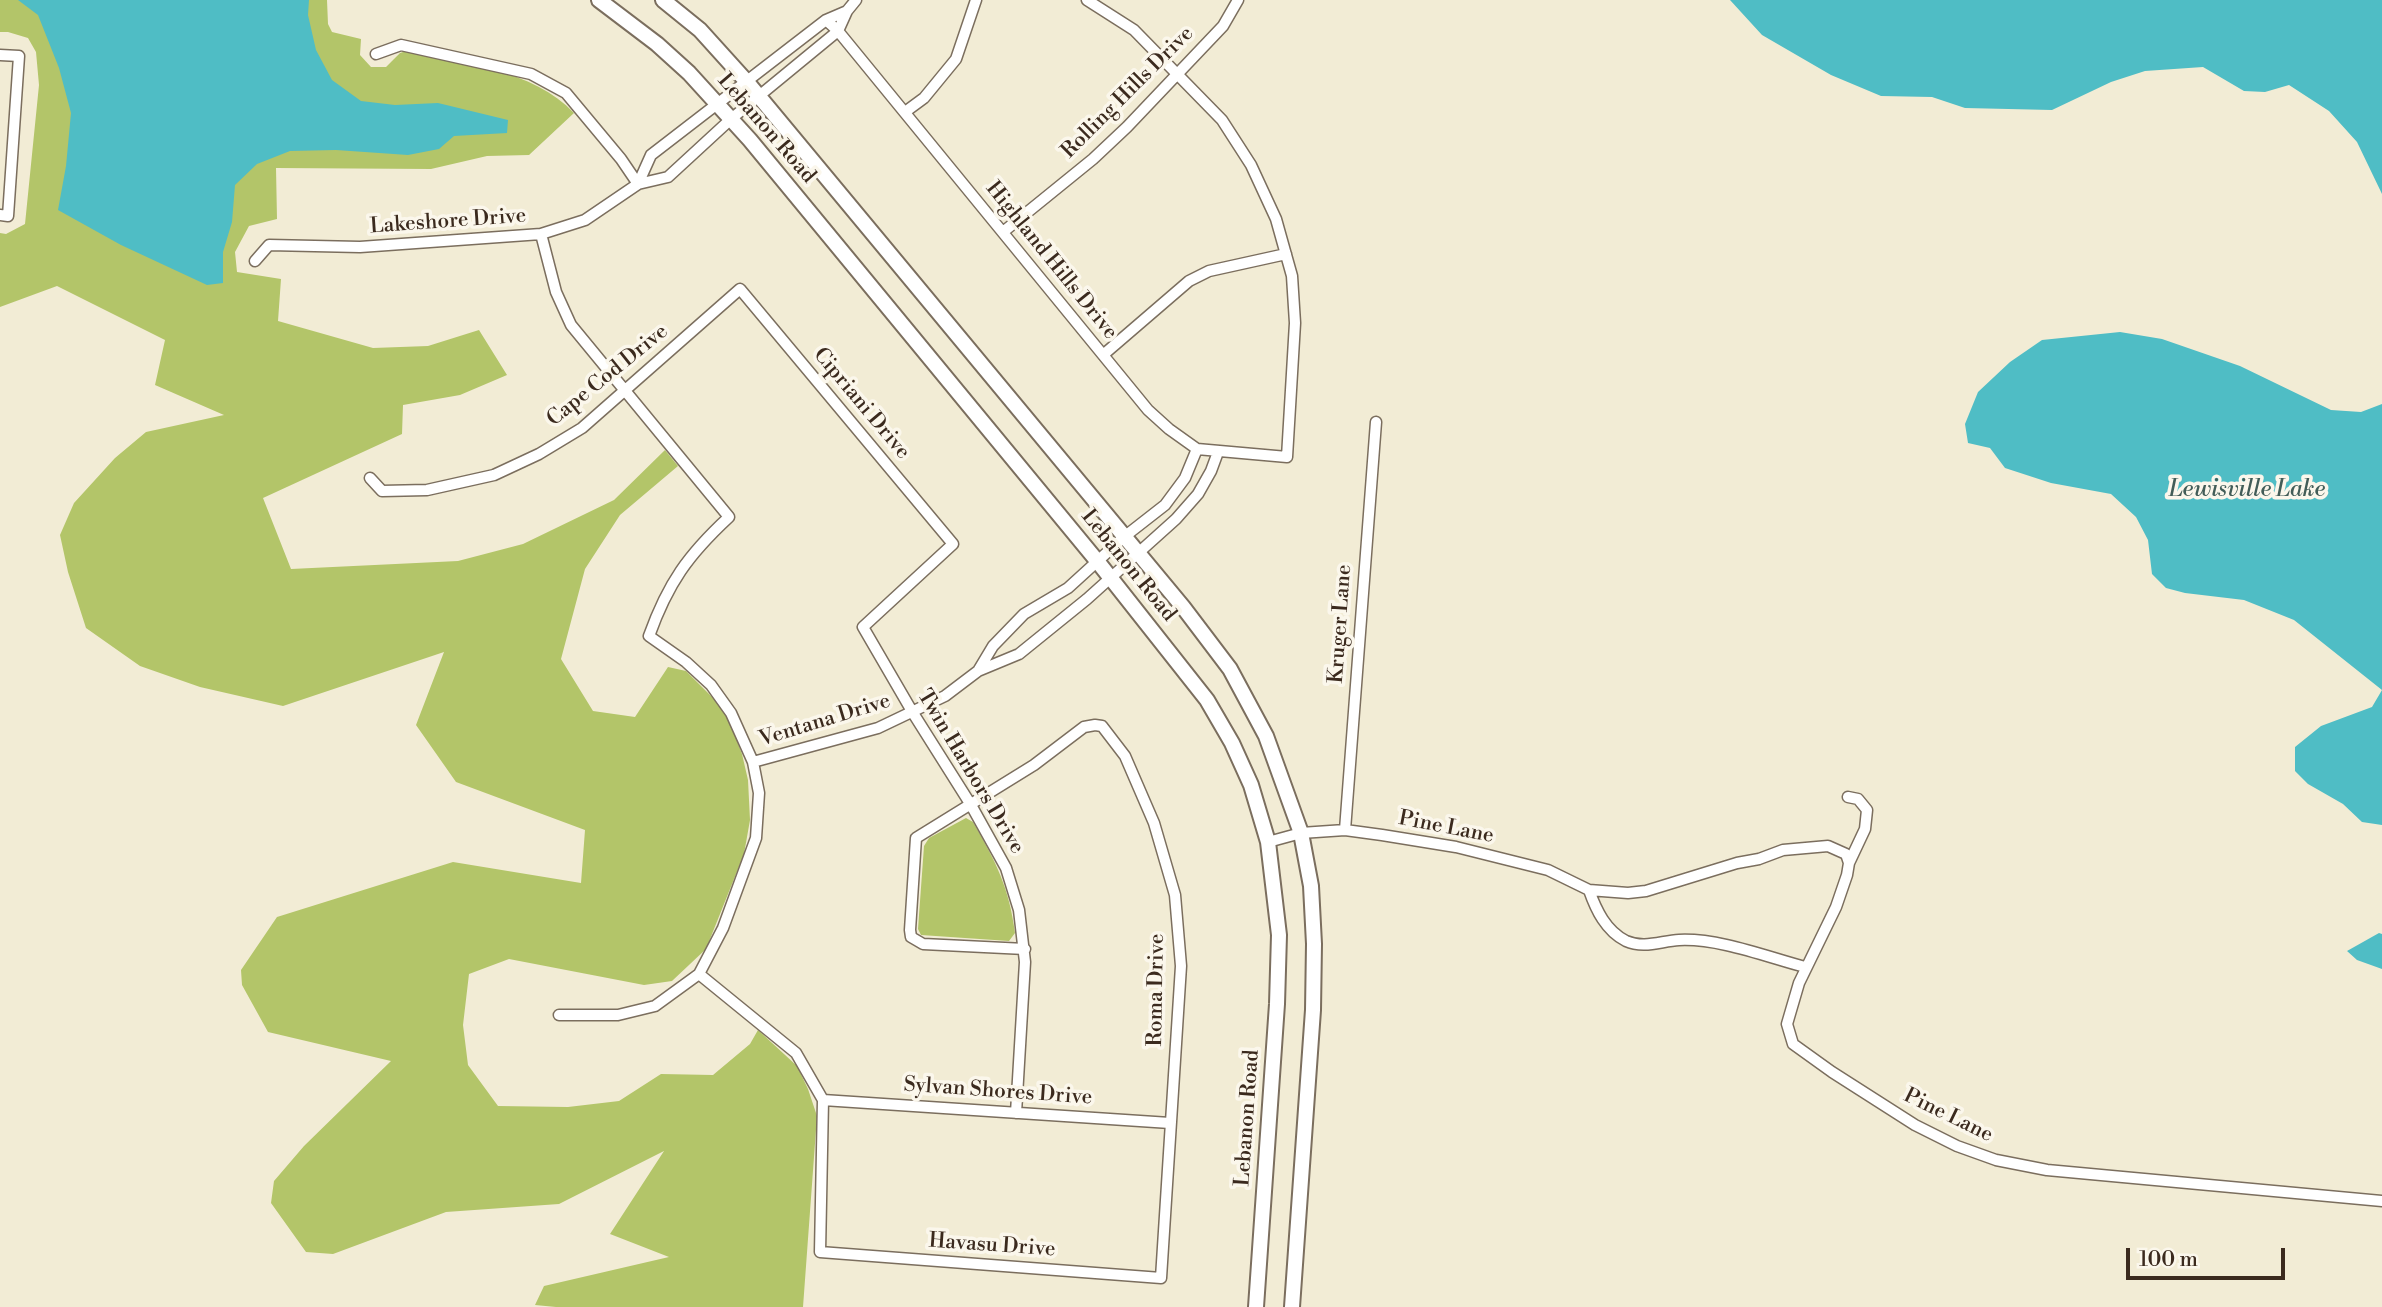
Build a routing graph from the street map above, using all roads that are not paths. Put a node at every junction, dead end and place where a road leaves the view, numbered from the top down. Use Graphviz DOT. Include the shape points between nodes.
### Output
graph roads {
  1 [pos="599,0"];
  2 [pos="663,0"];
  3 [pos="856,0"];
  4 [pos="976,0"];
  5 [pos="1087,0"];
  6 [pos="1238,0"];
  7 [pos="847,11"];
  8 [pos="826,20"];
  9 [pos="838,31"];
  10 [pos="376,54"];
  11 [pos="0,55"];
  12 [pos="1178,72"];
  13 [pos="747,82"];
  14 [pos="760,96"];
  15 [pos="718,105"];
  16 [pos="905,113"];
  17 [pos="732,120"];
  18 [pos="638,184"];
  19 [pos="4,216"];
  20 [pos="1003,232"];
  21 [pos="541,234"];
  22 [pos="1286,254"];
  23 [pos="255,261"];
  24 [pos="740,289"];
  25 [pos="1103,355"];
  26 [pos="625,391"];
  27 [pos="1376,422"];
  28 [pos="1197,449"];
  29 [pos="1218,452"];
  30 [pos="370,478"];
  31 [pos="1124,537"];
  32 [pos="1138,553"];
  33 [pos="1098,562"];
  34 [pos="1111,578"];
  35 [pos="863,627"];
  36 [pos="978,671"];
  37 [pos="913,713"];
  38 [pos="753,762"];
  39 [pos="1848,797"];
  40 [pos="971,805"];
  41 [pos="1345,830"];
  42 [pos="1301,833"];
  43 [pos="1268,842"];
  44 [pos="1849,863"];
  45 [pos="1589,890"];
  46 [pos="1025,950"];
  47 [pos="1805,967"];
  48 [pos="699,974"];
  49 [pos="559,1015"];
  50 [pos="823,1100"];
  51 [pos="1016,1112"];
  52 [pos="1170,1123"];
  53 [pos="2382,1201"];
  54 [pos="1161,1278"];
  55 [pos="1256,1307"];
  56 [pos="1292,1307"];
  1 -- 15 [label="main road, Lebanon Road" via="657,44"];
  2 -- 13 [label="main road, Lebanon Road" via="700,30"];
  3 -- 7 [label="street, Lakeshore Drive"];
  4 -- 16 [label="street" via="956,59 924,98"];
  5 -- 12 [label="street" via="1134,30"];
  6 -- 12 [label="street, Rolling Hills Drive" via="1223,26"];
  7 -- 8 [label="street, Lakeshore Drive"];
  7 -- 9 [label="street, Lakeshore Drive"];
  8 -- 9 [label="street, Highland Hills Drive"];
  8 -- 13 [label="street, Lakeshore Drive"];
  9 -- 14 [label="street, Lakeshore Drive"];
  9 -- 16 [label="street, Highland Hills Drive"];
  10 -- 18 [label="street" via="401,45 531,74 566,93"];
  11 -- 19 [label="street" via="19,56"];
  12 -- 20 [label="street, Rolling Hills Drive" via="1093,159"];
  12 -- 22 [label="street" via="1222,120 1251,165 1276,219"];
  13 -- 14 [label="main road, Lebanon Road"];
  13 -- 15 [label="street, Lakeshore Drive"];
  14 -- 17 [label="street, Lakeshore Drive"];
  14 -- 31 [label="main road, Lebanon Road"];
  15 -- 17 [label="main road, Lebanon Road"];
  15 -- 18 [label="street, Lakeshore Drive" via="651,155"];
  16 -- 20 [label="street, Highland Hills Drive"];
  17 -- 18 [label="street, Lakeshore Drive" via="668,177"];
  17 -- 33 [label="main road, Lebanon Road"];
  18 -- 21 [label="street, Lakeshore Drive" via="585,220"];
  20 -- 25 [label="street, Highland Hills Drive"];
  21 -- 23 [label="street, Lakeshore Drive" via="360,247 269,245"];
  21 -- 26 [label="street" via="556,292 572,326"];
  22 -- 25 [label="street" via="1209,271 1189,281"];
  22 -- 29 [label="street, Highland Hills Drive" via="1295,323 1287,457"];
  24 -- 26 [label="street, Cape Cod Drive"];
  24 -- 35 [label="street, Cipriani Drive" via="953,544"];
  25 -- 28 [label="street, Highland Hills Drive" via="1149,410"];
  26 -- 30 [label="street, Cape Cod Drive" via="582,428 494,475 426,490 382,491"];
  26 -- 38 [label="street" via="729,516 681,569 649,636 711,685 732,713"];
  27 -- 41 [label="street, Kruger Lane"];
  28 -- 29 [label="street, Highland Hills Drive"];
  28 -- 31 [label="street, Ventana Drive" via="1185,478 1165,505"];
  29 -- 32 [label="street, Ventana Drive" via="1198,494"];
  31 -- 32 [label="main road, Lebanon Road"];
  31 -- 33 [label="street, Ventana Drive"];
  32 -- 34 [label="street, Ventana Drive"];
  32 -- 42 [label="main road, Lebanon Road" via="1230,669 1266,736"];
  33 -- 34 [label="main road, Lebanon Road"];
  33 -- 36 [label="street, Ventana Drive" via="1024,614 993,646"];
  34 -- 36 [label="street, Ventana Drive" via="1019,654"];
  34 -- 43 [label="main road, Lebanon Road" via="1207,700 1251,785"];
  35 -- 37 [label="street, Twin Harbors Drive"];
  36 -- 37 [label="street, Ventana Drive"];
  37 -- 38 [label="street, Ventana Drive" via="878,728"];
  37 -- 40 [label="street, Twin Harbors Drive"];
  38 -- 48 [label="street" via="760,793 756,838 723,928"];
  39 -- 44 [label="street, Pine Lane" via="1858,799 1868,814"];
  40 -- 46 [label="street, Twin Harbors Drive" via="1006,869"];
  40 -- 46 [label="street" via="916,838 911,937 923,944"];
  40 -- 52 [label="street, Roma Drive" via="1084,727 1102,726 1125,756 1154,822 1175,895 1181,966"];
  41 -- 42 [label="street, Pine Lane"];
  41 -- 45 [label="street, Pine Lane" via="1493,856 1548,870"];
  42 -- 43 [label="street, Pine Lane"];
  42 -- 56 [label="main road, Lebanon Road" via="1311,886 1313,1010"];
  43 -- 55 [label="main road, Lebanon Road" via="1279,935 1278,990"];
  44 -- 45 [label="street, Pine Lane" via="1837,848 1813,846 1783,850 1646,891"];
  44 -- 47 [label="street, Pine Lane" via="1836,907"];
  45 -- 47 [label="street" via="1603,920 1627,941 1642,945 1692,940"];
  46 -- 51 [label="street, Twin Harbors Drive"];
  47 -- 53 [label="street, Pine Lane" via="1787,1024 1793,1044 1915,1125 1957,1146 2047,1170"];
  48 -- 49 [label="street" via="655,1006 618,1015"];
  48 -- 50 [label="street" via="796,1053"];
  50 -- 51 [label="street, Sylvan Shores Drive"];
  50 -- 54 [label="street, Havasu Drive" via="820,1252"];
  51 -- 52 [label="street, Sylvan Shores Drive"];
  52 -- 54 [label="street, Roma Drive"];
}
